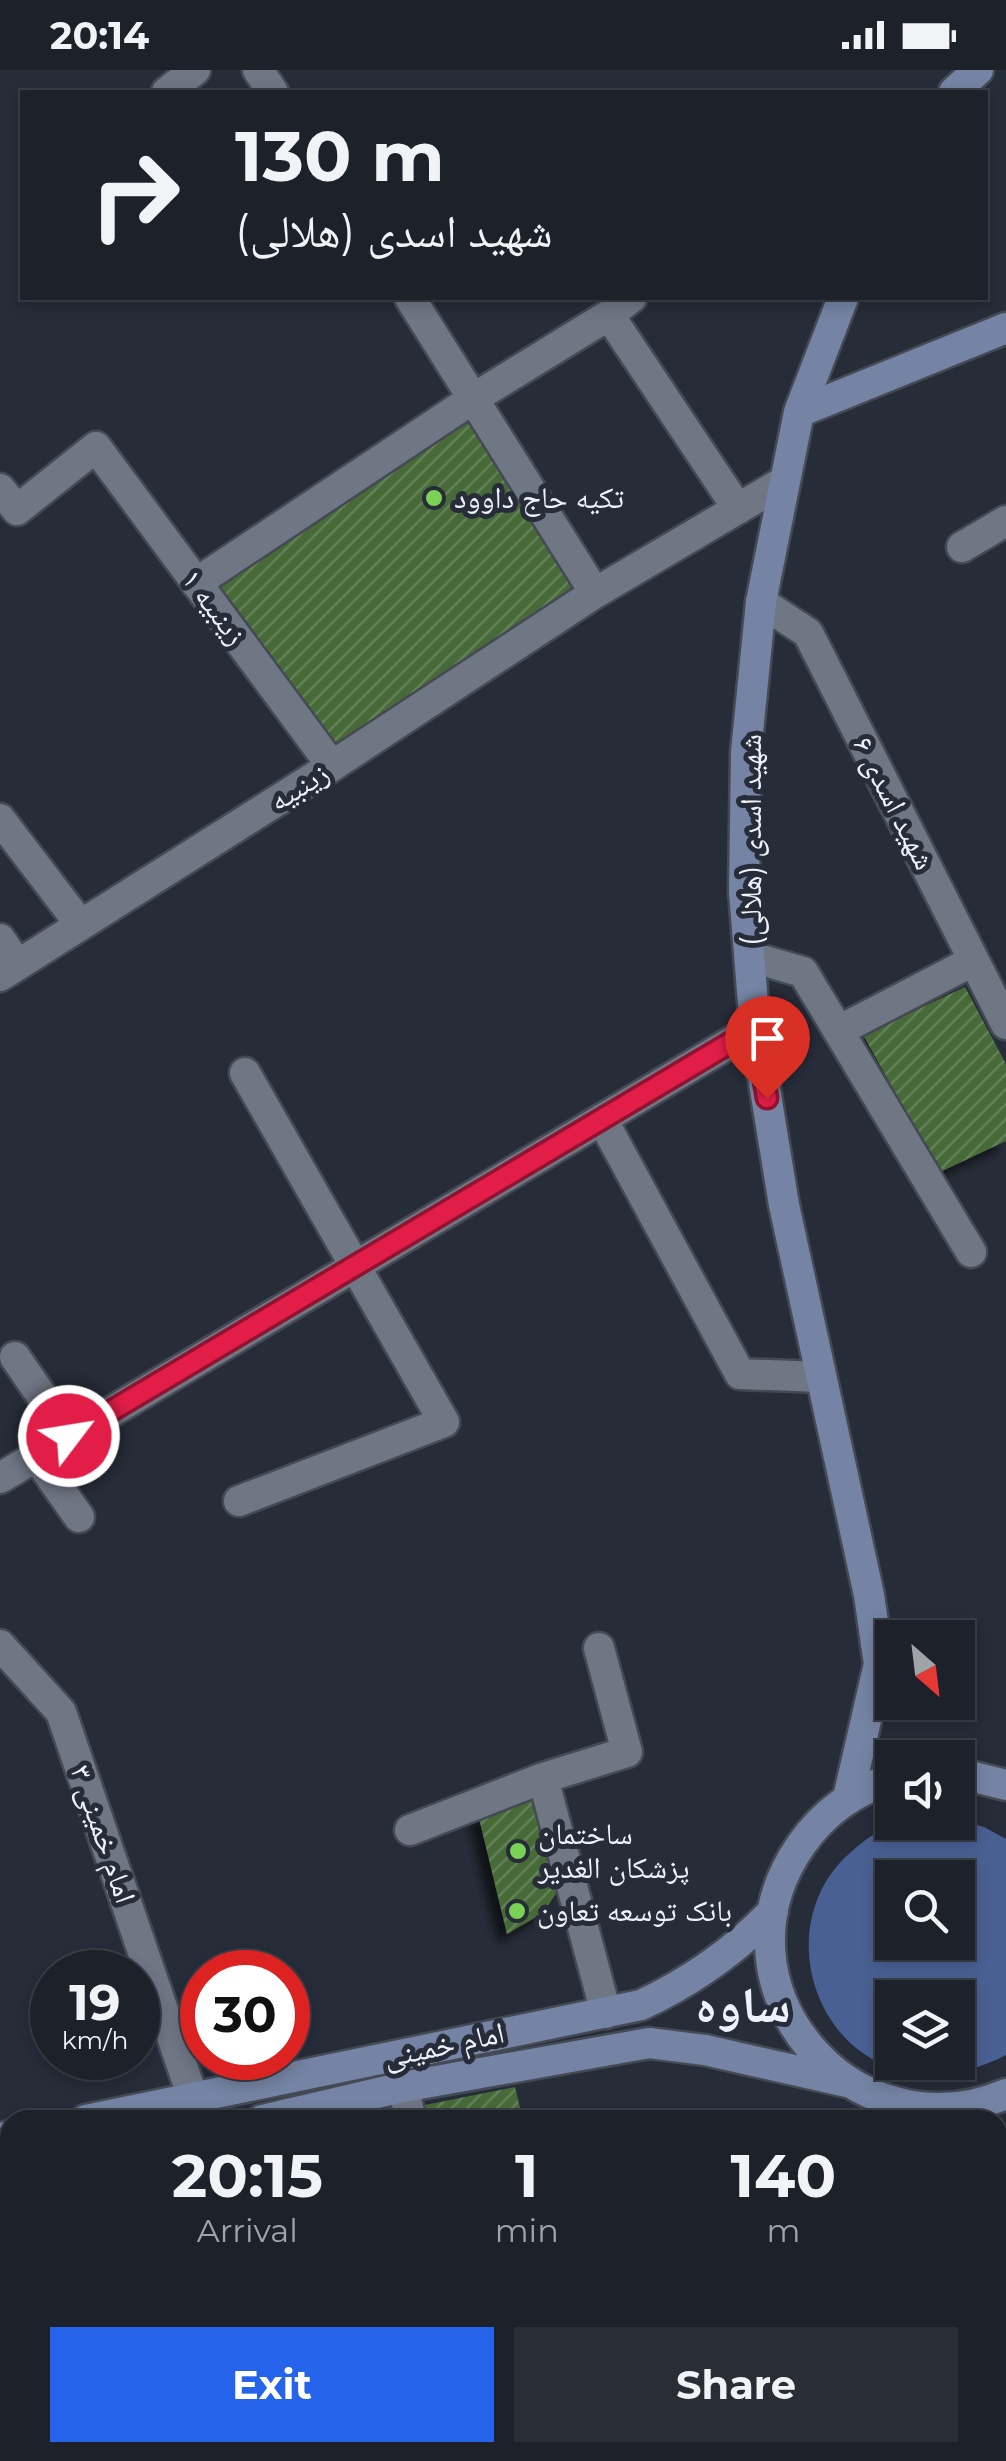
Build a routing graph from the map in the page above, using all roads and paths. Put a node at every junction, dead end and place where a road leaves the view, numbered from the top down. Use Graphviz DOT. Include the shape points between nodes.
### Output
graph roads {
  1 [pos="196,70"];
  2 [pos="171,90"];
  3 [pos="411,300"];
  4 [pos="842,300"];
  5 [pos="620,306"];
  6 [pos="1006,328"];
  7 [pos="474,398"];
  8 [pos="799,412"];
  9 [pos="783,482"];
  10 [pos="6,507"];
  11 [pos="738,509"];
  12 [pos="1006,521"];
  13 [pos="962,547"];
  14 [pos="196,583"];
  15 [pos="595,594"];
  16 [pos="761,602"];
  17 [pos="332,766"];
  18 [pos="0,819"];
  19 [pos="80,924"];
  20 [pos="751,956"];
  21 [pos="6,959"];
  22 [pos="973,961"];
  23 [pos="1006,1024"];
  24 [pos="755,1028"];
  25 [pos="840,1030"];
  26 [pos="246,1073"];
  27 [pos="602,1119"];
  28 [pos="972,1252"];
  29 [pos="355,1264"];
  30 [pos="15,1358"];
  31 [pos="821,1377"];
  32 [pos="69,1436"];
  33 [pos="36,1456"];
  34 [pos="0,1478"];
  35 [pos="239,1501"];
  36 [pos="79,1517"];
  37 [pos="0,1645"];
  38 [pos="598,1648"];
  39 [pos="543,1778"];
  40 [pos="975,1778"];
  41 [pos="875,1786"];
  42 [pos="1006,1786"];
  43 [pos="848,1798"];
  44 [pos="410,1830"];
  45 [pos="773,1911"];
  46 [pos="606,2013"];
  47 [pos="847,2082"];
  48 [pos="403,2088"];
  49 [pos="1006,2094"];
  50 [pos="877,2097"];
  51 [pos="193,2098"];
  52 [pos="135,2110"];
  53 [pos="306,2110"];
  54 [pos="408,2110"];
  55 [pos="892,2110"];
  1 -- 2 [label="street"];
  3 -- 7 [label="street"];
  4 -- 8 [label="main road, شهید اسدی (هلالی)"];
  5 -- 7 [label="street"];
  5 -- 11 [label="street"];
  6 -- 8 [label="main road"];
  7 -- 14 [label="street"];
  7 -- 15 [label="street"];
  8 -- 9 [label="main road, شهید اسدی (هلالی)"];
  9 -- 11 [label="street, زینبیه"];
  9 -- 16 [label="main road, شهید اسدی (هلالی)"];
  10 -- 14 [label="street, زینبیه ۱" via="96,447"];
  11 -- 15 [label="street, زینبیه"];
  12 -- 13 [label="street"];
  14 -- 17 [label="street, زینبیه ۱"];
  15 -- 17 [label="street, زینبیه"];
  16 -- 20 [label="main road, شهید اسدی (هلالی)" via="746,752 744,892"];
  16 -- 22 [label="street, شهید اسدی ۶" via="808,632"];
  17 -- 19 [label="street, زینبیه"];
  18 -- 19 [label="street"];
  19 -- 21 [label="street, زینبیه"];
  20 -- 24 [label="main road, شهید اسدی (هلالی)"];
  20 -- 25 [label="street" via="804,972"];
  22 -- 23 [label="street, شهید اسدی ۶"];
  22 -- 25 [label="street"];
  24 -- 27 [label="street"];
  24 -- 31 [label="main road, شهید اسدی (هلالی)"];
  25 -- 28 [label="street"];
  26 -- 29 [label="street"];
  27 -- 29 [label="street"];
  27 -- 31 [label="street" via="740,1374"];
  29 -- 32 [label="street"];
  29 -- 35 [label="street" via="444,1422"];
  30 -- 32 [label="street"];
  31 -- 43 [label="main road, شهید اسدی (هلالی)" via="879,1664"];
  32 -- 33 [label="street"];
  33 -- 34 [label="street"];
  33 -- 36 [label="street"];
  37 -- 51 [label="street, امام خمینی ۳" via="61,1712"];
  38 -- 39 [label="street" via="627,1752"];
  39 -- 44 [label="street"];
  39 -- 46 [label="street"];
  40 -- 42 [label="main road"];
  41 -- 43 [label="main road"];
  43 -- 45 [label="main road" via="799,1847"];
  45 -- 46 [label="main road, امام خمینی" via="722,1959 678,1988"];
  45 -- 47 [label="main road" via="772,1965 788,2017 814,2054"];
  46 -- 51 [label="main road, امام خمینی"];
  47 -- 48 [label="main road, امام خمینی" via="649,2043"];
  47 -- 50 [label="main road"];
  48 -- 53 [label="main road, امام خمینی"];
  48 -- 54 [label="street"];
  49 -- 50 [label="main road" via="933,2109"];
  50 -- 55 [label="main road"];
  51 -- 52 [label="main road, امام خمینی"];
}
